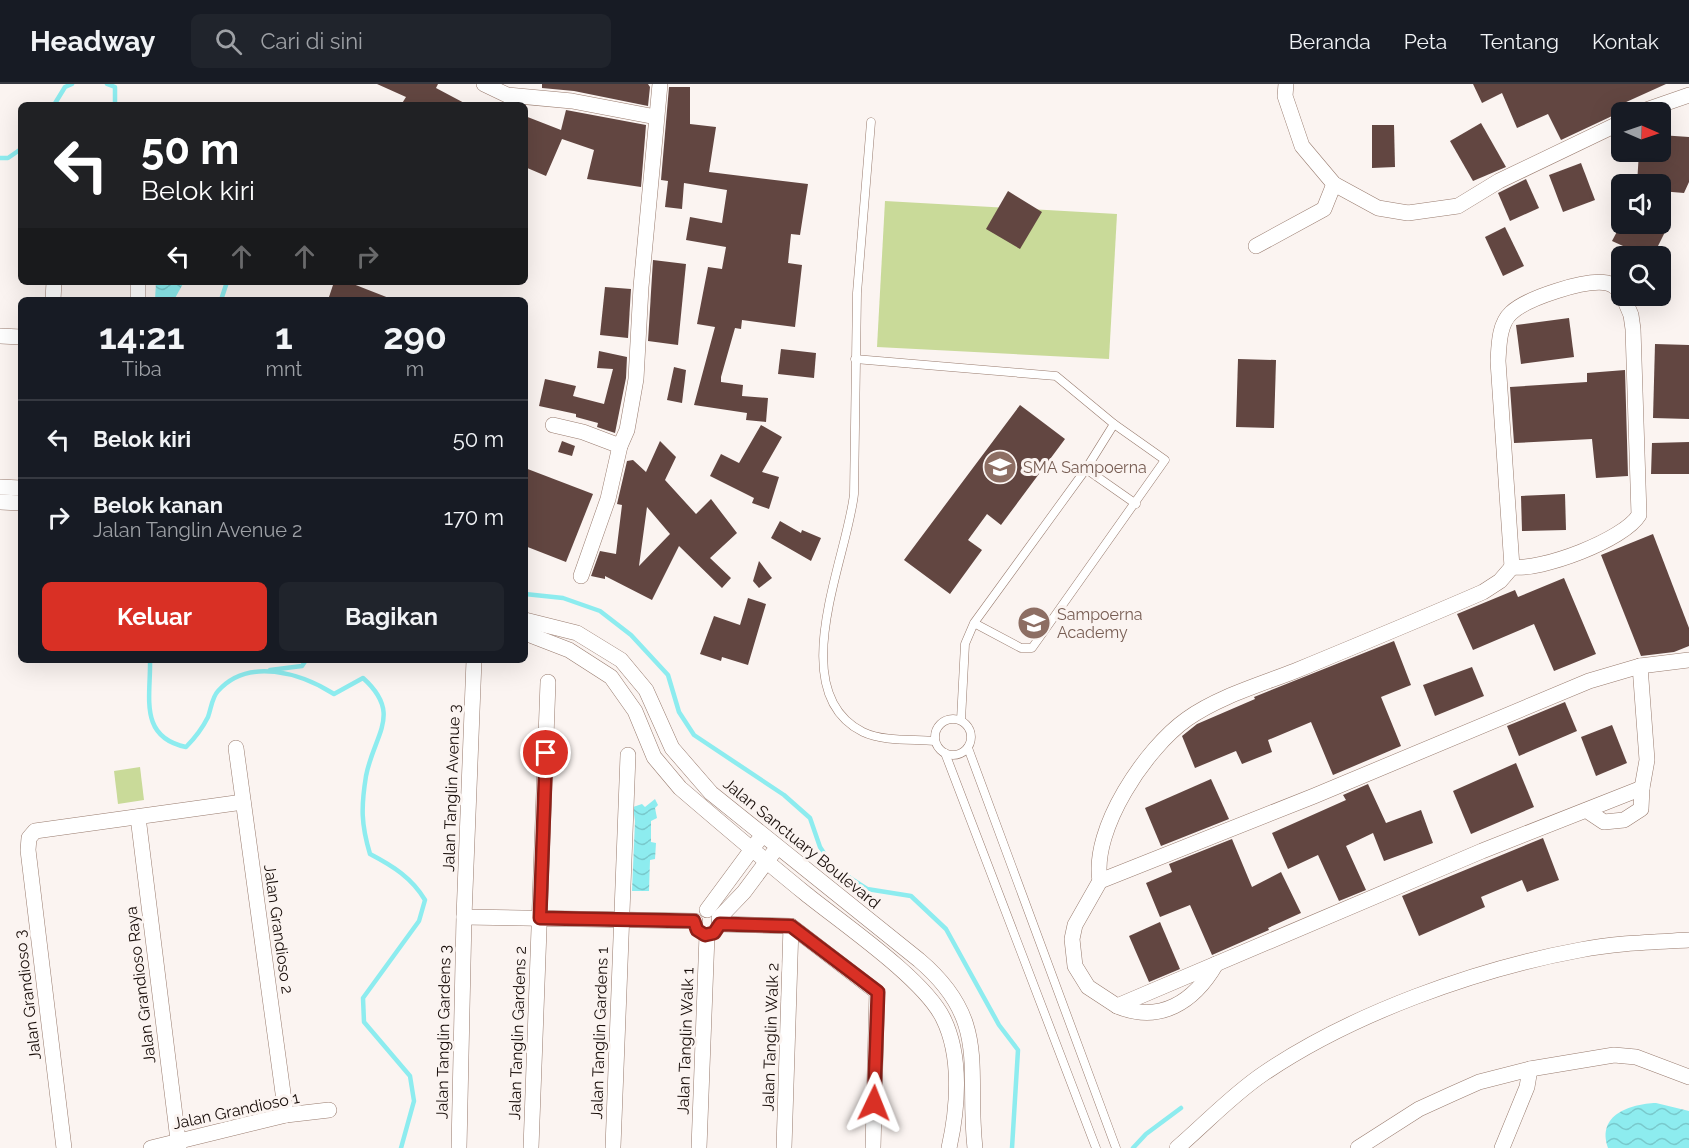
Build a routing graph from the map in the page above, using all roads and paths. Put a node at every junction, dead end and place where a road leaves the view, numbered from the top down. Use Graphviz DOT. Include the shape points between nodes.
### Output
graph roads {
  1 [pos="484,84"];
  2 [pos="660,84"];
  3 [pos="1286,84"];
  4 [pos="1689,95"];
  5 [pos="1669,102"];
  6 [pos="656,117"];
  7 [pos="871,122"];
  8 [pos="1611,127"];
  9 [pos="1334,184"];
  10 [pos="1256,246"];
  11 [pos="1611,286"];
  12 [pos="1626,306"];
  13 [pos="0,336"];
  14 [pos="18,337"];
  15 [pos="855,359"];
  16 [pos="1114,424"];
  17 [pos="553,425"];
  18 [pos="620,446"];
  19 [pos="1086,469"];
  20 [pos="0,487"];
  21 [pos="18,488"];
  22 [pos="0,502"];
  23 [pos="18,502"];
  24 [pos="1136,504"];
  25 [pos="1512,567"];
  26 [pos="580,576"];
  27 [pos="528,621"];
  28 [pos="974,623"];
  29 [pos="528,634"];
  30 [pos="1689,660"];
  31 [pos="474,663"];
  32 [pos="1640,666"];
  33 [pos="548,682"];
  34 [pos="961,720"];
  35 [pos="935,741"];
  36 [pos="236,748"];
  37 [pos="968,748"];
  38 [pos="945,753"];
  39 [pos="628,755"];
  40 [pos="1642,788"];
  41 [pos="243,802"];
  42 [pos="1586,810"];
  43 [pos="138,817"];
  44 [pos="764,834"];
  45 [pos="778,846"];
  46 [pos="752,849"];
  47 [pos="767,861"];
  48 [pos="1100,881"];
  49 [pos="464,917"];
  50 [pos="540,918"];
  51 [pos="715,918"];
  52 [pos="621,920"];
  53 [pos="694,921"];
  54 [pos="791,926"];
  55 [pos="707,935"];
  56 [pos="1689,940"];
  57 [pos="1215,964"];
  58 [pos="1117,1006"];
  59 [pos="1530,1069"];
  60 [pos="1689,1077"];
  61 [pos="329,1110"];
  62 [pos="286,1115"];
  63 [pos="950,1144"];
  64 [pos="974,1144"];
  65 [pos="178,1145"];
  66 [pos="613,1147"];
  67 [pos="64,1148"];
  68 [pos="151,1148"];
  69 [pos="459,1148"];
  70 [pos="531,1148"];
  71 [pos="699,1148"];
  72 [pos="784,1148"];
  73 [pos="873,1148"];
  74 [pos="1096,1148"];
  75 [pos="1116,1148"];
  76 [pos="1177,1148"];
  77 [pos="1358,1148"];
  78 [pos="1502,1148"];
  1 -- 6 [label="street" via="507,95"];
  2 -- 6 [label="street"];
  3 -- 9 [label="street" via="1285,96 1302,146"];
  4 -- 5 [label="street"];
  6 -- 18 [label="street" via="636,379 627,430"];
  7 -- 15 [label="lane"];
  8 -- 9 [label="street" via="1499,181 1458,206 1439,210 1408,213 1378,208"];
  9 -- 10 [label="street" via="1324,209"];
  11 -- 25 [label="street" via="1606,282 1564,289 1528,302 1512,312 1502,329 1498,360"];
  12 -- 25 [label="street" via="1633,329 1639,515 1629,528 1569,556 1536,567"];
  13 -- 14 [label="street"];
  15 -- 16 [label="lane" via="1056,376"];
  15 -- 35 [label="lane" via="854,494 832,589 825,637 825,680 844,720 865,733"];
  16 -- 19 [label="lane"];
  16 -- 24 [label="lane" via="1165,460"];
  17 -- 18 [label="street"];
  18 -- 26 [label="street" via="608,499"];
  19 -- 24 [label="lane"];
  19 -- 28 [label="lane"];
  20 -- 21 [label="street"];
  22 -- 23 [label="street"];
  24 -- 28 [label="lane" via="1032,648 1021,648"];
  25 -- 48 [label="street" via="1483,592 1232,696 1187,719 1137,772 1114,814 1098,858"];
  27 -- 44 [label="street, Jalan Sanctuary Boulevard" via="577,633 621,660 646,690 672,748 683,762 711,793"];
  28 -- 34 [label="lane" via="965,644"];
  29 -- 46 [label="street" via="569,650 611,677 635,711 654,757 681,788"];
  30 -- 32 [label="street"];
  31 -- 49 [label="street, Jalan Tanglin Avenue 3"];
  32 -- 40 [label="street" via="1647,760"];
  32 -- 48 [label="street" via="1564,690"];
  33 -- 50 [label="street, Jalan Tanglin Gardens 2"];
  34 -- 35 [label="lane" via="953,718 941,723"];
  34 -- 37 [label="lane" via="971,733"];
  35 -- 38 [label="lane"];
  36 -- 41 [label="street, Jalan Grandioso 2"];
  37 -- 38 [label="lane" via="957,755"];
  37 -- 75 [label="lane"];
  38 -- 74 [label="lane"];
  39 -- 52 [label="street, Jalan Tanglin Gardens 1"];
  40 -- 42 [label="street"];
  40 -- 42 [label="street" via="1641,810 1624,820 1604,822"];
  41 -- 43 [label="street"];
  41 -- 62 [label="street, Jalan Grandioso 2"];
  42 -- 57 [label="street"];
  43 -- 65 [label="street, Jalan Grandioso Raya"];
  43 -- 67 [label="street, Jalan Grandioso 3" via="35,831 29,838"];
  44 -- 45 [label="street, Jalan Sanctuary Boulevard"];
  44 -- 46 [label="street"];
  45 -- 47 [label="street"];
  45 -- 64 [label="street, Jalan Sanctuary Boulevard" via="919,960 949,991 972,1045"];
  46 -- 47 [label="street"];
  46 -- 51 [label="street"];
  47 -- 51 [label="street" via="744,892"];
  47 -- 63 [label="street" via="889,960 930,998 943,1018 955,1056"];
  48 -- 58 [label="street" via="1075,925 1075,966 1088,987"];
  49 -- 50 [label="street"];
  49 -- 69 [label="street, Jalan Tanglin Gardens 3"];
  50 -- 52 [label="street"];
  50 -- 70 [label="street, Jalan Tanglin Gardens 2"];
  51 -- 53 [label="street" via="699,913"];
  51 -- 54 [label="street"];
  51 -- 55 [label="street" via="714,933"];
  52 -- 53 [label="street"];
  52 -- 66 [label="street, Jalan Tanglin Gardens 1"];
  53 -- 55 [label="street" via="697,930"];
  54 -- 72 [label="street, Jalan Tanglin Walk 2"];
  54 -- 73 [label="street" via="878,992"];
  55 -- 71 [label="street, Jalan Tanglin Walk 1"];
  56 -- 76 [label="street" via="1580,950 1439,988 1395,1005 1356,1022 1263,1074"];
  57 -- 58 [label="street"];
  57 -- 58 [label="street" via="1197,992 1168,1011 1138,1012"];
  59 -- 60 [label="street" via="1614,1055 1636,1057"];
  59 -- 77 [label="street" via="1479,1082 1452,1094"];
  59 -- 78 [label="street" via="1527,1087"];
  61 -- 62 [label="street, Jalan Grandioso 1"];
  62 -- 65 [label="street, Jalan Grandioso 1"];
  63 -- 64 [label="street"];
  65 -- 68 [label="street, Jalan Grandioso 1"];
}
